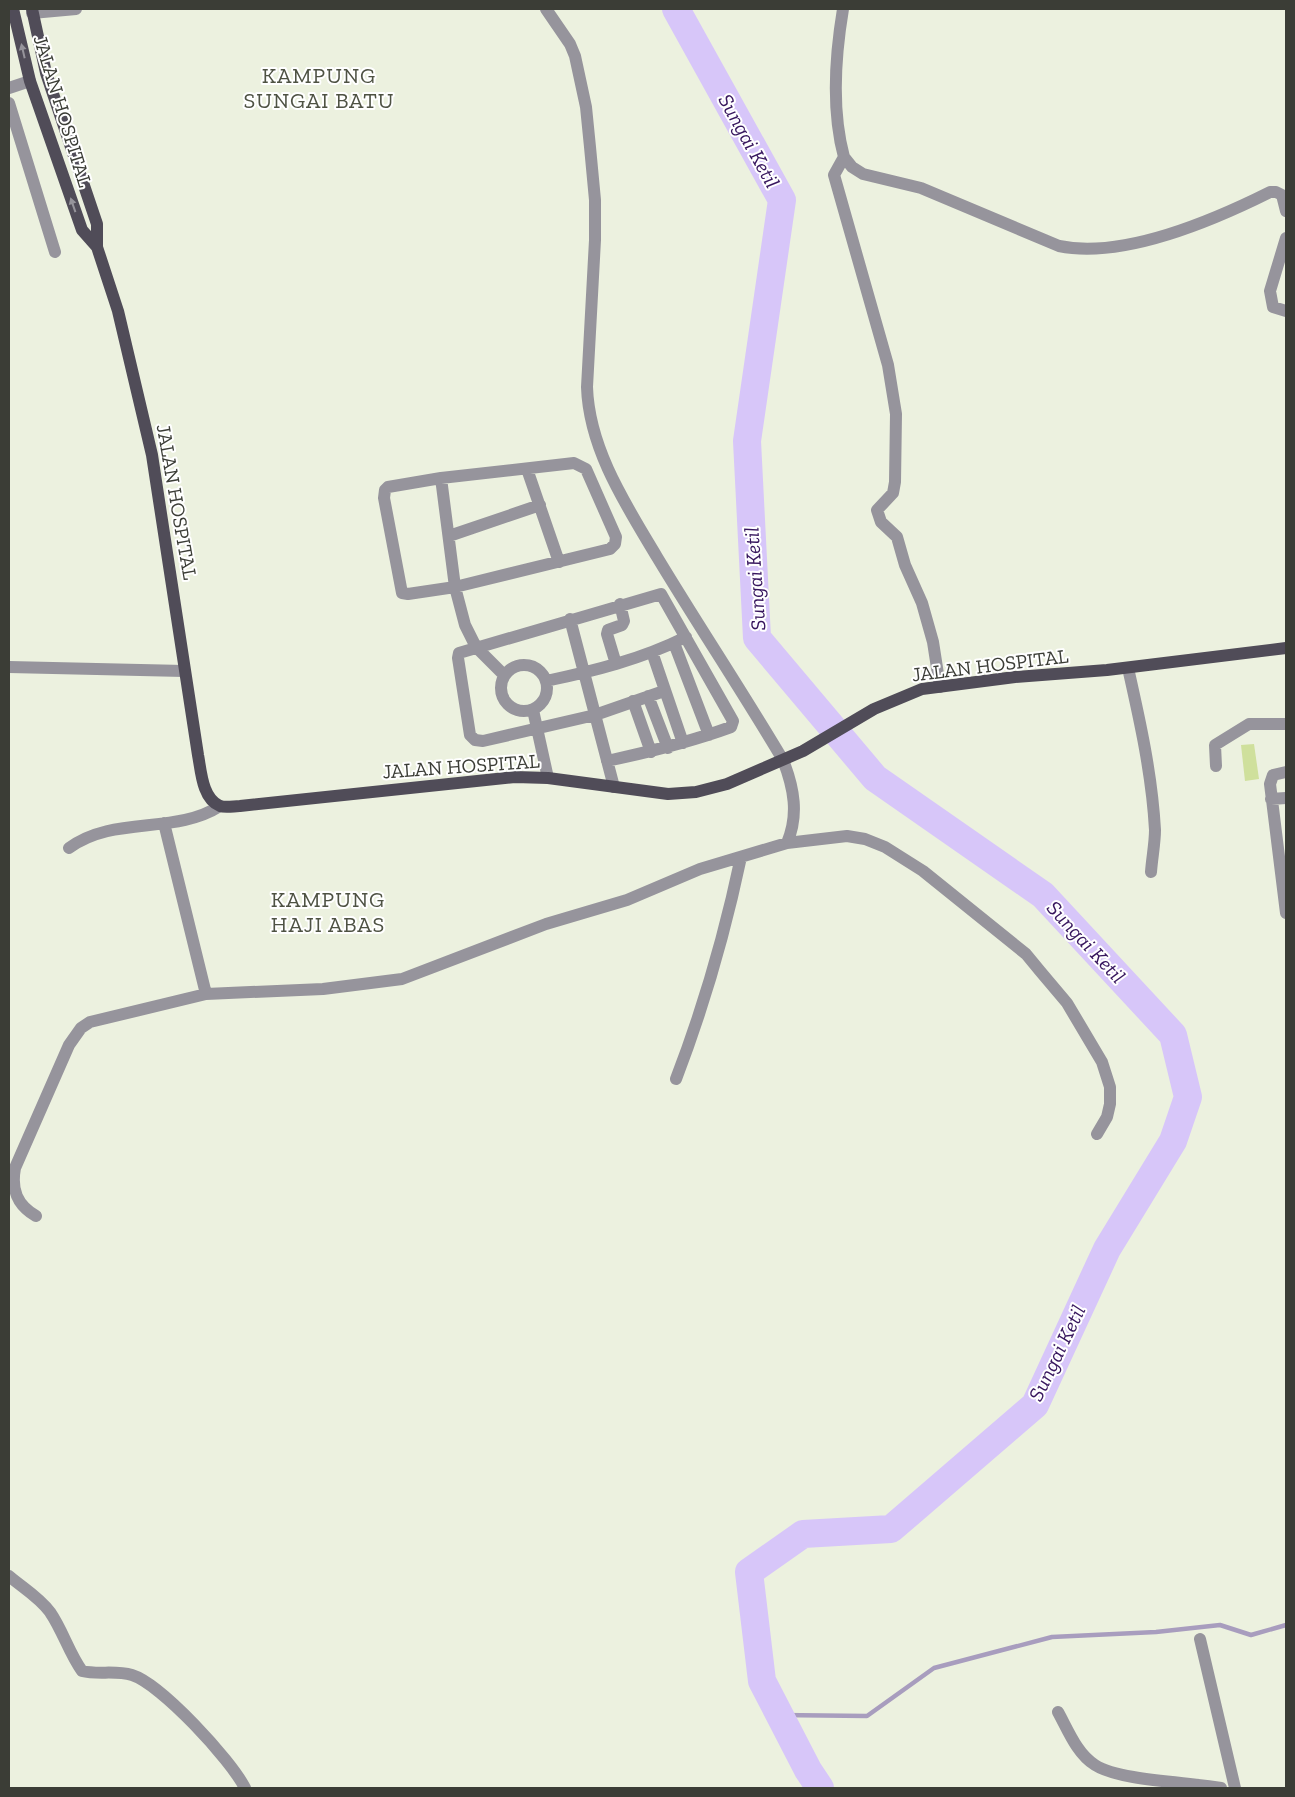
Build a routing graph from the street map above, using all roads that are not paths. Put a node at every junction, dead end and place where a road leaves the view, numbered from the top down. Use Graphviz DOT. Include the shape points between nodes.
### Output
graph roads {
  1 [pos="13,9"];
  2 [pos="76,9"];
  3 [pos="546,9"];
  4 [pos="843,9"];
  5 [pos="32,11"];
  6 [pos="40,47"];
  7 [pos="30,81"];
  8 [pos="9,88"];
  9 [pos="9,103"];
  10 [pos="57,104"];
  11 [pos="844,157"];
  12 [pos="1286,211"];
  13 [pos="1286,238"];
  14 [pos="97,247"];
  15 [pos="55,252"];
  16 [pos="1286,311"];
  17 [pos="527,468"];
  18 [pos="440,478"];
  19 [pos="540,505"];
  20 [pos="449,536"];
  21 [pos="559,562"];
  22 [pos="456,587"];
  23 [pos="620,604"];
  24 [pos="570,619"];
  25 [pos="686,637"];
  26 [pos="674,643"];
  27 [pos="476,647"];
  28 [pos="1286,648"];
  29 [pos="652,652"];
  30 [pos="616,664"];
  31 [pos="9,667"];
  32 [pos="1128,668"];
  33 [pos="184,671"];
  34 [pos="584,673"];
  35 [pos="504,675"];
  36 [pos="546,681"];
  37 [pos="940,687"];
  38 [pos="664,691"];
  39 [pos="648,696"];
  40 [pos="633,701"];
  41 [pos="533,710"];
  42 [pos="595,715"];
  43 [pos="1286,724"];
  44 [pos="536,730"];
  45 [pos="709,735"];
  46 [pos="683,743"];
  47 [pos="668,748"];
  48 [pos="651,752"];
  49 [pos="783,760"];
  50 [pos="607,761"];
  51 [pos="1216,766"];
  52 [pos="1286,772"];
  53 [pos="548,778"];
  54 [pos="614,787"];
  55 [pos="1286,798"];
  56 [pos="1271,799"];
  57 [pos="220,806"];
  58 [pos="164,823"];
  59 [pos="787,844"];
  60 [pos="69,848"];
  61 [pos="741,857"];
  62 [pos="1151,872"];
  63 [pos="1286,913"];
  64 [pos="206,994"];
  65 [pos="676,1079"];
  66 [pos="1097,1134"];
  67 [pos="36,1216"];
  68 [pos="9,1576"];
  69 [pos="1200,1639"];
  70 [pos="1058,1712"];
  71 [pos="245,1788"];
  72 [pos="1221,1788"];
  73 [pos="1236,1788"];
  7 -- 1 [label="main road, JALAN HOSPITAL, one-way"];
  2 -- 5 [label="street"];
  3 -- 49 [label="street" via="575,56 586,107 596,200 587,406 598,446 632,518"];
  4 -- 11 [label="street" via="836,93"];
  5 -- 6 [label="main road, JALAN HOSPITAL"];
  6 -- 7 [label="main road"];
  6 -- 10 [label="main road, JALAN HOSPITAL"];
  7 -- 8 [label="street"];
  7 -- 10 [label="main road"];
  14 -- 7 [label="main road, JALAN HOSPITAL, one-way" via="82,230"];
  9 -- 15 [label="street"];
  10 -- 14 [label="main road, JALAN HOSPITAL" via="97,224"];
  11 -- 12 [label="street" via="863,174 921,188 1059,246 1078,250 1138,243 1169,234 1270,192 1282,196"];
  11 -- 37 [label="street" via="834,175 888,365 896,414 895,482 893,493 877,510 878,517 897,537 922,603 933,642"];
  13 -- 16 [label="street" via="1270,291 1273,307"];
  14 -- 33 [label="main road, JALAN HOSPITAL" via="118,311 152,454"];
  17 -- 18 [label="street"];
  17 -- 19 [label="street"];
  17 -- 21 [label="street" via="582,465 616,537 610,549"];
  18 -- 20 [label="street"];
  18 -- 22 [label="street" via="388,487 384,498 402,593"];
  19 -- 20 [label="street"];
  19 -- 21 [label="street"];
  20 -- 22 [label="street"];
  21 -- 22 [label="street"];
  22 -- 27 [label="street" via="465,625"];
  23 -- 24 [label="street"];
  23 -- 25 [label="street" via="661,594"];
  23 -- 30 [label="street" via="622,625 608,630 607,634"];
  24 -- 27 [label="street"];
  24 -- 34 [label="street"];
  25 -- 26 [label="street"];
  25 -- 45 [label="street" via="733,721 730,727"];
  26 -- 29 [label="street"];
  26 -- 45 [label="street"];
  27 -- 35 [label="street"];
  27 -- 44 [label="street" via="459,653 458,658 470,735 483,741"];
  28 -- 32 [label="main road, JALAN HOSPITAL"];
  29 -- 30 [label="street"];
  29 -- 38 [label="street"];
  30 -- 34 [label="street"];
  31 -- 33 [label="street"];
  32 -- 37 [label="main road, JALAN HOSPITAL"];
  32 -- 62 [label="street" via="1150,785 1155,831"];
  33 -- 57 [label="main road, JALAN HOSPITAL" via="204,782 211,800"];
  34 -- 36 [label="street"];
  34 -- 42 [label="street"];
  35 -- 36 [label="street" via="512,668 532,666"];
  35 -- 41 [label="street" via="501,684 506,703 514,709"];
  36 -- 41 [label="street" via="545,698"];
  37 -- 49 [label="main road, JALAN HOSPITAL" via="908,694 874,709"];
  38 -- 39 [label="street"];
  38 -- 46 [label="street"];
  39 -- 40 [label="street"];
  39 -- 47 [label="street"];
  40 -- 42 [label="street"];
  40 -- 48 [label="street"];
  41 -- 44 [label="street"];
  42 -- 44 [label="street"];
  42 -- 50 [label="street"];
  43 -- 51 [label="street" via="1249,724 1215,745"];
  44 -- 53 [label="street"];
  45 -- 46 [label="street"];
  46 -- 47 [label="street"];
  47 -- 48 [label="street"];
  48 -- 50 [label="street"];
  49 -- 54 [label="main road, JALAN HOSPITAL" via="727,784 696,792 668,794"];
  49 -- 59 [label="street" via="791,780 794,812"];
  50 -- 54 [label="street"];
  52 -- 56 [label="street" via="1270,778"];
  53 -- 54 [label="main road, JALAN HOSPITAL"];
  53 -- 57 [label="main road, JALAN HOSPITAL" via="505,777"];
  55 -- 56 [label="street"];
  56 -- 63 [label="street"];
  57 -- 58 [label="street" via="200,816"];
  58 -- 60 [label="street" via="106,830"];
  58 -- 64 [label="street"];
  59 -- 61 [label="street"];
  59 -- 66 [label="street" via="847,836 885,847 924,871 1026,954 1067,1003 1102,1062 1110,1087 1110,1104"];
  61 -- 64 [label="street" via="700,869 627,900 546,924 402,979 323,989"];
  61 -- 65 [label="street" via="711,979"];
  64 -- 67 [label="street" via="103,1017 90,1022 75,1035 15,1168 14,1185 18,1199 26,1210"];
  68 -- 71 [label="street" via="49,1611 82,1671 118,1672 145,1681 205,1734"];
  69 -- 73 [label="street"];
  70 -- 72 [label="street" via="1078,1748 1095,1765 1146,1779"];
}
